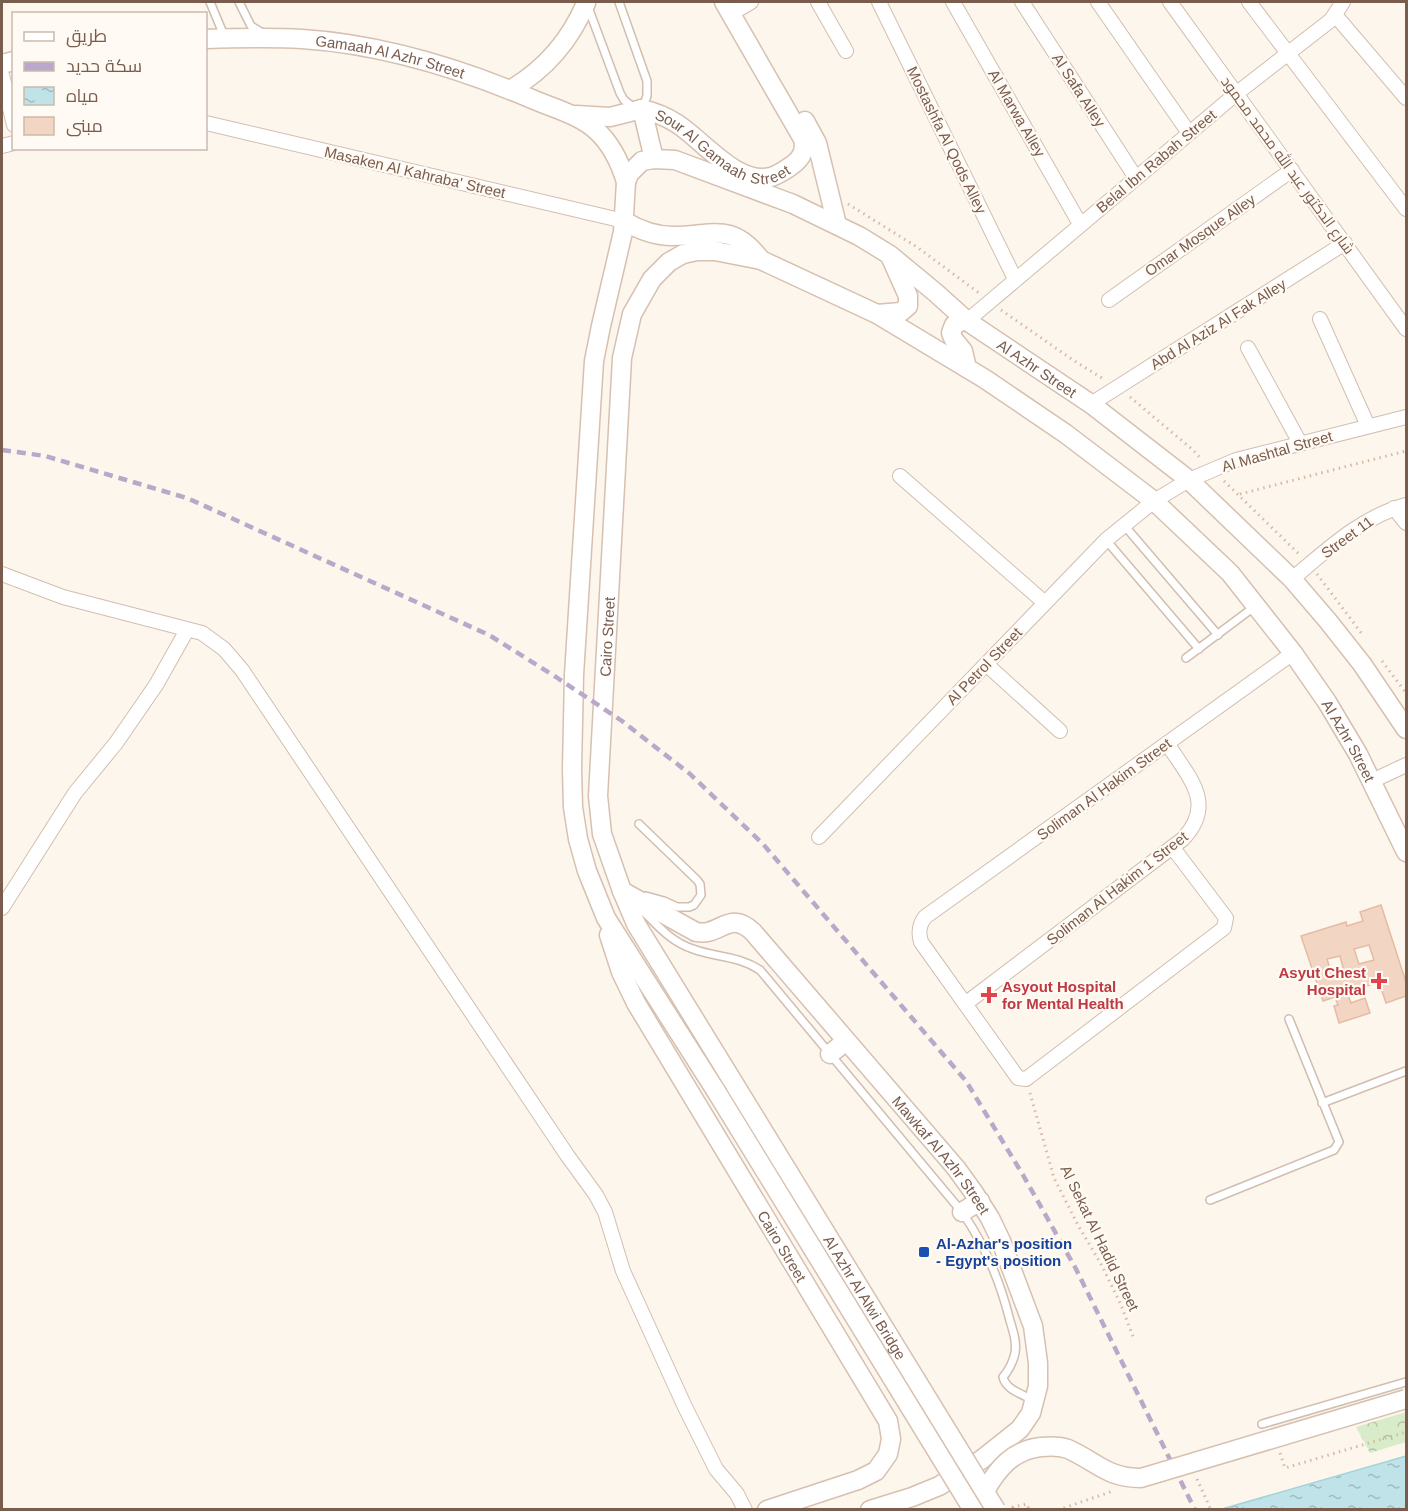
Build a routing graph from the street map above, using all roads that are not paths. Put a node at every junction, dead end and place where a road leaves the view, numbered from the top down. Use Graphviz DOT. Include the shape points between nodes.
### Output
graph roads {
  1 [pos="210,2"];
  2 [pos="239,2"];
  3 [pos="586,2"];
  4 [pos="619,2"];
  5 [pos="818,2"];
  6 [pos="879,2"];
  7 [pos="953,2"];
  8 [pos="1022,2"];
  9 [pos="1098,2"];
  10 [pos="1170,2"];
  11 [pos="1249,2"];
  12 [pos="737,3"];
  13 [pos="1339,7"];
  14 [pos="225,38"];
  15 [pos="207,39"];
  16 [pos="284,39"];
  17 [pos="846,51"];
  18 [pos="1288,54"];
  19 [pos="2,75"];
  20 [pos="510,90"];
  21 [pos="1237,93"];
  22 [pos="1407,98"];
  23 [pos="642,109"];
  24 [pos="568,114"];
  25 [pos="12,117"];
  26 [pos="207,123"];
  27 [pos="1190,133"];
  28 [pos="654,159"];
  29 [pos="1292,170"];
  30 [pos="1136,178"];
  31 [pos="626,182"];
  32 [pos="1407,209"];
  33 [pos="624,221"];
  34 [pos="1080,224"];
  35 [pos="837,225"];
  36 [pos="1345,243"];
  37 [pos="890,255"];
  38 [pos="761,260"];
  39 [pos="1015,279"];
  40 [pos="1108,300"];
  41 [pos="877,314"];
  42 [pos="1320,319"];
  43 [pos="967,321"];
  44 [pos="1407,329"];
  45 [pos="1248,348"];
  46 [pos="967,368"];
  47 [pos="1091,405"];
  48 [pos="1407,417"];
  49 [pos="1368,426"];
  50 [pos="1300,443"];
  51 [pos="900,476"];
  52 [pos="1190,480"];
  53 [pos="1154,501"];
  54 [pos="1400,506"];
  55 [pos="1407,523"];
  56 [pos="1124,525"];
  57 [pos="1106,540"];
  58 [pos="2,574"];
  59 [pos="1292,579"];
  60 [pos="1045,603"];
  61 [pos="1256,606"];
  62 [pos="187,630"];
  63 [pos="1218,635"];
  64 [pos="1199,649"];
  65 [pos="1293,653"];
  66 [pos="1186,658"];
  67 [pos="986,664"];
  68 [pos="1407,729"];
  69 [pos="1060,731"];
  70 [pos="1167,743"];
  71 [pos="1407,765"];
  72 [pos="1372,781"];
  73 [pos="639,824"];
  74 [pos="819,837"];
  75 [pos="1173,848"];
  76 [pos="1407,852"];
  77 [pos="622,891"];
  78 [pos="2,908"];
  79 [pos="606,918"];
  80 [pos="966,1004"];
  81 [pos="1289,1019"];
  82 [pos="846,1041"];
  83 [pos="830,1054"];
  84 [pos="1407,1071"];
  85 [pos="735,1085"];
  86 [pos="716,1091"];
  87 [pos="1322,1103"];
  88 [pos="1210,1200"];
  89 [pos="980,1201"];
  90 [pos="962,1212"];
  91 [pos="1407,1382"];
  92 [pos="1407,1399"];
  93 [pos="1035,1400"];
  94 [pos="1262,1424"];
  95 [pos="985,1491"];
  96 [pos="745,1509"];
  97 [pos="767,1509"];
  98 [pos="870,1509"];
  99 [pos="973,1509"];
  100 [pos="996,1509"];
  1 -- 14 [label="lane"];
  2 -- 16 [label="lane" via="251,26"];
  3 -- 20 [label="main road" via="560,49 537,72"];
  3 -- 23 [label="lane" via="620,93 630,105"];
  4 -- 23 [label="lane" via="647,81"];
  5 -- 17 [label="street"];
  6 -- 39 [label="street, Mostashfa Al Qods Alley"];
  7 -- 34 [label="street, Al Marwa Alley"];
  8 -- 30 [label="street, Al Safa Alley"];
  9 -- 27 [label="street"];
  10 -- 21 [label="street, شارع الدكتور عبد الله محمد محمود"];
  11 -- 18 [label="street"];
  12 -- 23 [label="main road, Sour Al Gamaah Street" via="803,139 804,149 798,161 773,177 747,176 679,124"];
  12 -- 35 [label="main road, Sour Al Gamaah Street" via="817,143"];
  13 -- 18 [label="street, Belal Ibn Rabah Street"];
  13 -- 22 [label="street"];
  14 -- 15 [label="main road, Gamaah Al Azhr Street"];
  14 -- 16 [label="main road, Gamaah Al Azhr Street"];
  16 -- 20 [label="main road, Gamaah Al Azhr Street" via="380,50"];
  18 -- 21 [label="street, Belal Ibn Rabah Street"];
  18 -- 32 [label="street"];
  19 -- 25 [label="street"];
  20 -- 24 [label="main road, Gamaah Al Azhr Street"];
  21 -- 27 [label="street, Belal Ibn Rabah Street"];
  21 -- 29 [label="street, شارع الدكتور عبد الله محمد محمود"];
  23 -- 24 [label="main road, Gamaah Al Azhr Street" via="610,117"];
  23 -- 28 [label="main road"];
  24 -- 31 [label="main road, Gamaah Al Azhr Street" via="586,122 606,141"];
  26 -- 33 [label="street, Masaken Al Kahraba' Street"];
  27 -- 30 [label="street, Belal Ibn Rabah Street"];
  28 -- 31 [label="main road" via="642,161"];
  28 -- 35 [label="main road, Al Azhr Street" via="685,163 794,204"];
  29 -- 36 [label="street, شارع الدكتور عبد الله محمد محمود"];
  29 -- 40 [label="street, Omar Mosque Alley"];
  30 -- 34 [label="street, Belal Ibn Rabah Street"];
  31 -- 33 [label="main road"];
  33 -- 38 [label="main road" via="670,236 712,232 730,235 748,245"];
  33 -- 79 [label="main road, Cairo Street" via="601,326 591,397 572,757 578,839"];
  34 -- 39 [label="street, Belal Ibn Rabah Street"];
  35 -- 37 [label="main road, Al Azhr Street"];
  36 -- 44 [label="street, شارع الدكتور عبد الله محمد محمود"];
  36 -- 47 [label="street, Abd Al Aziz Al Fak Alley"];
  37 -- 41 [label="main road" via="905,285 908,306 902,312"];
  37 -- 43 [label="main road, Al Azhr Street"];
  38 -- 41 [label="main road, Al Azhr Street"];
  38 -- 77 [label="main road, Cairo Street" via="715,251 683,254 652,279 632,314 627,332 619,390 598,796 602,834"];
  39 -- 43 [label="street, Belal Ibn Rabah Street"];
  41 -- 46 [label="main road, Al Azhr Street"];
  42 -- 49 [label="street"];
  43 -- 46 [label="main road" via="958,322 951,333 963,351"];
  43 -- 47 [label="main road, Al Azhr Street"];
  45 -- 50 [label="street"];
  46 -- 53 [label="main road, Al Azhr Street" via="1066,434"];
  47 -- 52 [label="main road, Al Azhr Street"];
  48 -- 49 [label="street, Al Mashtal Street"];
  49 -- 50 [label="street, Al Mashtal Street"];
  50 -- 52 [label="street, Al Mashtal Street" via="1236,460"];
  51 -- 60 [label="street"];
  52 -- 53 [label="street, Al Mashtal Street"];
  52 -- 59 [label="main road, Al Azhr Street"];
  53 -- 56 [label="street, Al Petrol Street"];
  53 -- 61 [label="main road, Al Azhr Street" via="1230,573"];
  54 -- 55 [label="street"];
  54 -- 59 [label="street, Street 11" via="1340,539"];
  56 -- 57 [label="street, Al Petrol Street"];
  56 -- 63 [label="lane"];
  57 -- 60 [label="street, Al Petrol Street"];
  57 -- 64 [label="lane"];
  58 -- 62 [label="street" via="63,597"];
  59 -- 68 [label="main road, Al Azhr Street" via="1355,656"];
  60 -- 67 [label="street, Al Petrol Street"];
  61 -- 63 [label="lane"];
  61 -- 65 [label="main road, Al Azhr Street"];
  62 -- 78 [label="street" via="151,693 75,793"];
  62 -- 96 [label="street" via="202,633 224,649 242,670 596,1195 630,1287 685,1407 716,1469"];
  63 -- 64 [label="lane"];
  64 -- 66 [label="lane"];
  65 -- 70 [label="street, Soliman Al Hakim Street"];
  65 -- 72 [label="main road, Al Azhr Street" via="1327,702"];
  67 -- 69 [label="street"];
  67 -- 74 [label="street, Al Petrol Street"];
  70 -- 75 [label="street, Soliman Al Hakim 1 Street" via="1199,802 1194,828"];
  70 -- 80 [label="street, Soliman Al Hakim Street" via="925,917 920,928 921,942"];
  71 -- 72 [label="street"];
  72 -- 76 [label="main road, Al Azhr Street"];
  73 -- 77 [label="lane" via="697,880 701,895 694,905 683,908"];
  75 -- 80 [label="street, Soliman Al Hakim 1 Street"];
  75 -- 80 [label="street" via="1226,918 1226,925 1026,1079 1018,1078"];
  77 -- 82 [label="main road, Mawkaf Al Azhr Street" via="696,932 711,931 728,923 748,928"];
  77 -- 83 [label="lane" via="678,943 737,958 760,970"];
  77 -- 85 [label="main road, Cairo Street" via="636,924"];
  79 -- 86 [label="main road, Cairo Street"];
  79 -- 97 [label="main road, Cairo Street" via="621,972 641,1012 888,1422 888,1454 876,1471"];
  81 -- 87 [label="lane"];
  82 -- 83 [label="main road"];
  82 -- 89 [label="main road, Mawkaf Al Azhr Street"];
  83 -- 90 [label="lane"];
  84 -- 87 [label="lane"];
  85 -- 95 [label="main road, Al Azhr Al Alwi Bridge, bridge"];
  86 -- 99 [label="main road, Al Azhr Al Alwi Bridge, bridge"];
  87 -- 88 [label="lane" via="1339,1142 1334,1150"];
  89 -- 90 [label="main road"];
  89 -- 93 [label="main road, Mawkaf Al Azhr Street" via="1001,1241 1033,1326 1038,1363"];
  90 -- 93 [label="lane" via="987,1252 1014,1330 1015,1352 1003,1381 1010,1389"];
  91 -- 94 [label="lane"];
  92 -- 95 [label="main road, bridge" via="1141,1478 1111,1474 1065,1448 1025,1450 1009,1458"];
  93 -- 98 [label="main road, Mawkaf Al Azhr Street" via="1020,1429 972,1466 939,1486"];
  95 -- 100 [label="main road, Al Azhr Al Alwi Bridge, bridge"];
}
